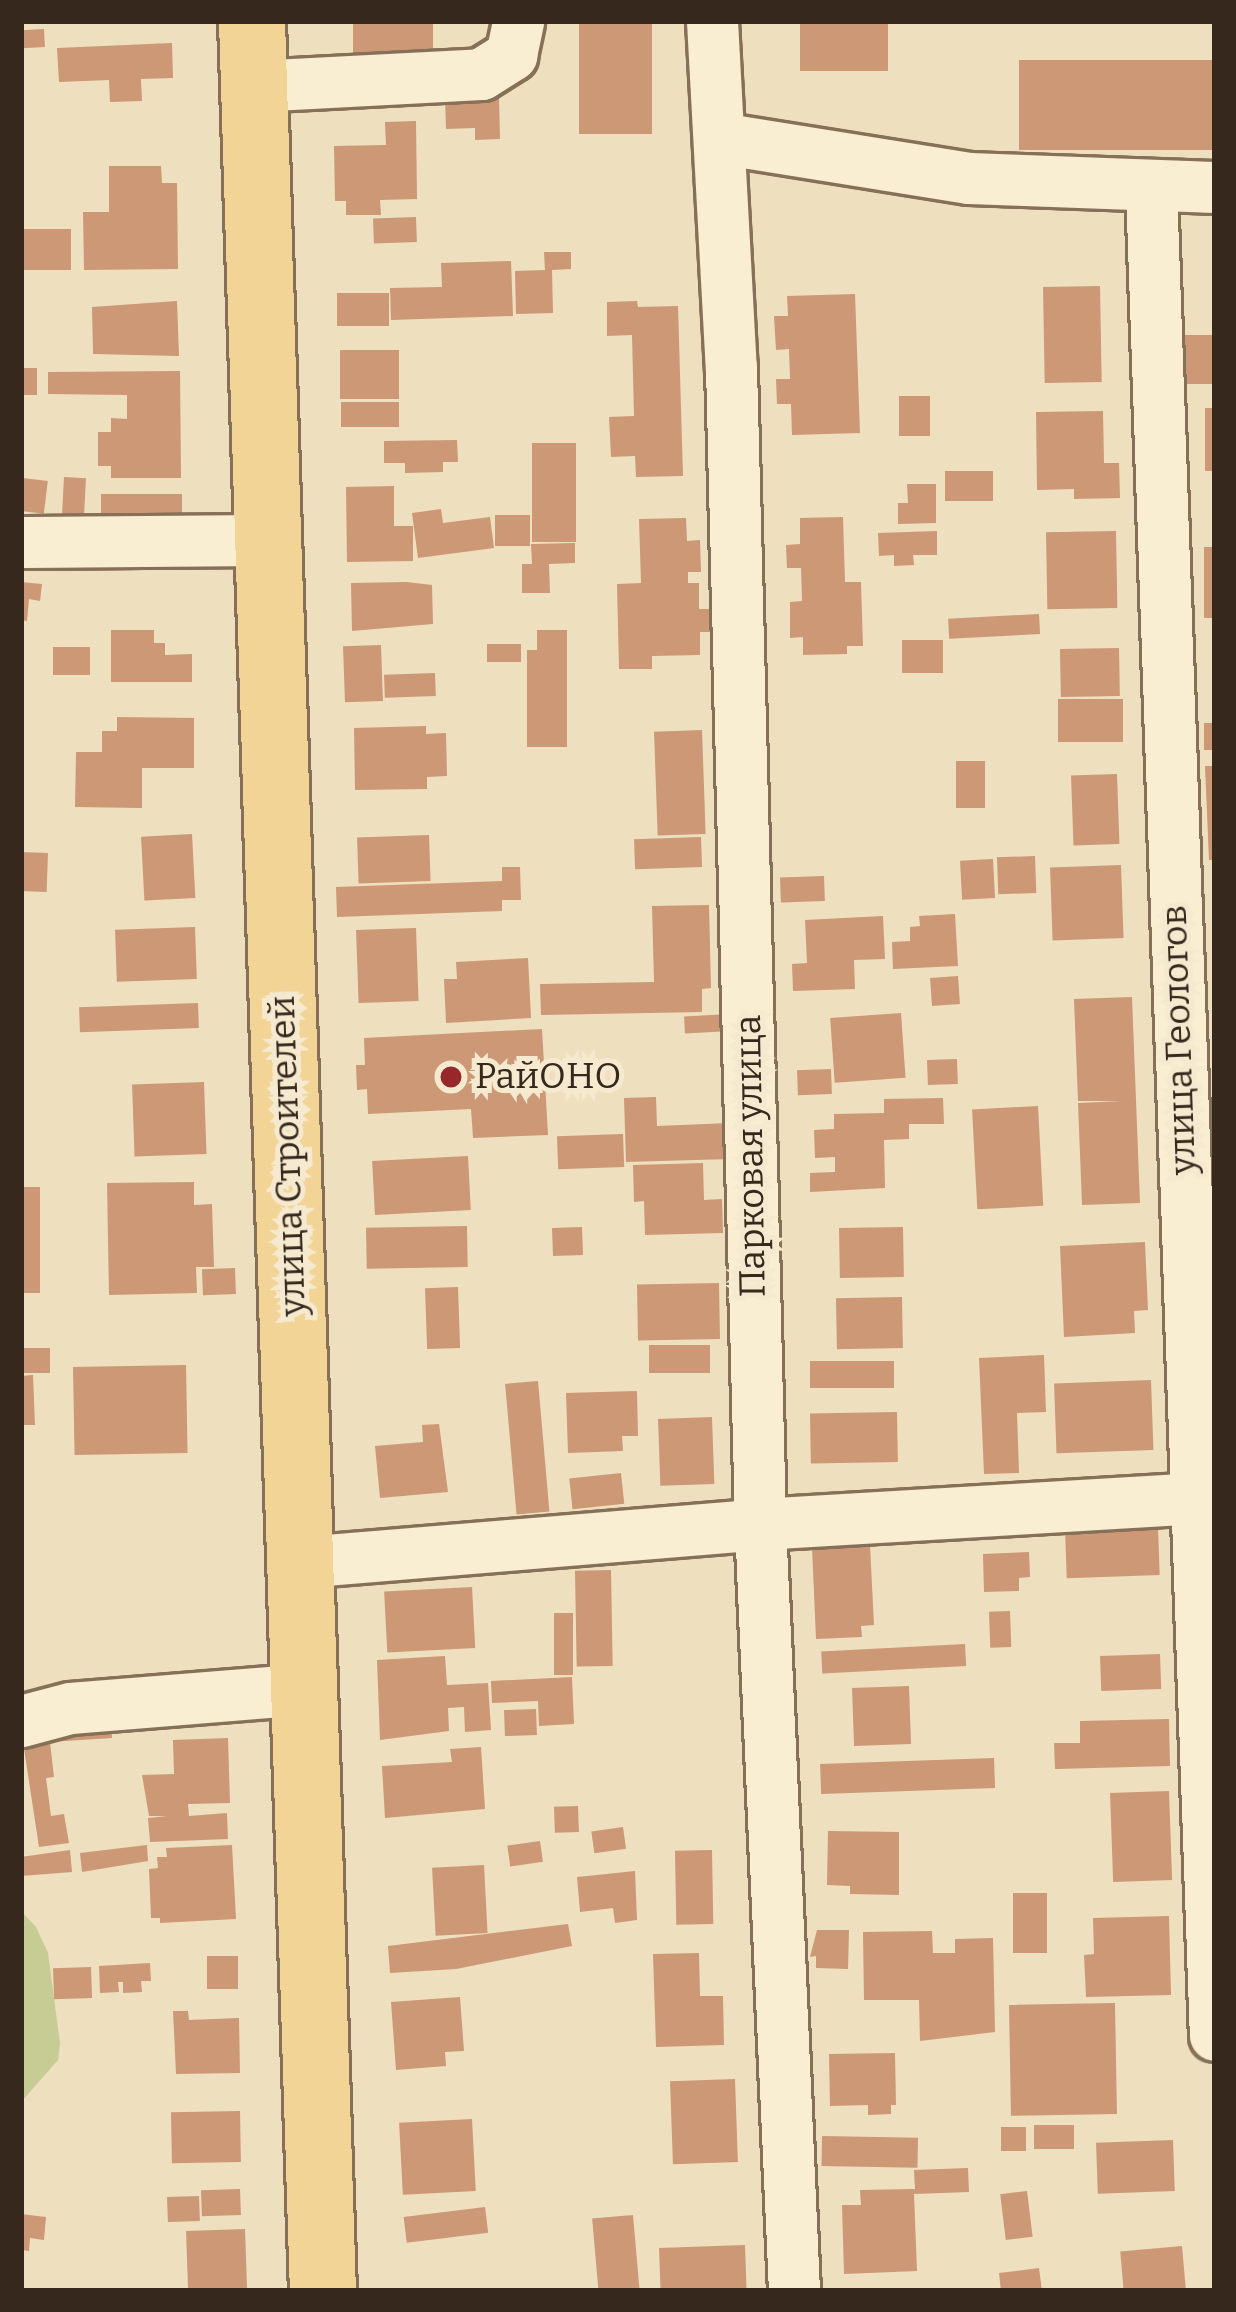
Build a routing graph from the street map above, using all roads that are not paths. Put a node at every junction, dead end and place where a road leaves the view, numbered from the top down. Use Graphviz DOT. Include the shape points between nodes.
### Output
graph roads {
  1 [pos="252,21"];
  2 [pos="518,21"];
  3 [pos="712,21"];
  4 [pos="254,86"];
  5 [pos="718,138"];
  6 [pos="1151,188"];
  7 [pos="1215,188"];
  8 [pos="267,540"];
  9 [pos="21,542"];
  10 [pos="1204,1497"];
  11 [pos="760,1524"];
  12 [pos="301,1562"];
  13 [pos="304,1690"];
  14 [pos="21,1721"];
  15 [pos="1215,2035"];
  16 [pos="323,2291"];
  17 [pos="794,2291"];
  1 -- 4 [label="main road, улица Строителей"];
  2 -- 4 [label="street" via="511,55 481,74"];
  3 -- 5 [label="street, Парковая улица"];
  4 -- 8 [label="main road, улица Строителей"];
  5 -- 6 [label="street" via="969,178"];
  5 -- 11 [label="street, Парковая улица" via="731,367"];
  6 -- 7 [label="street"];
  6 -- 10 [label="street, улица Геологов"];
  8 -- 9 [label="street"];
  8 -- 12 [label="main road, улица Строителей"];
  10 -- 11 [label="street"];
  10 -- 15 [label="street, улица Геологов"];
  11 -- 12 [label="street"];
  11 -- 17 [label="street, Парковая улица"];
  12 -- 13 [label="main road, улица Строителей"];
  13 -- 14 [label="street" via="70,1708"];
  13 -- 16 [label="main road, улица Строителей"];
}
